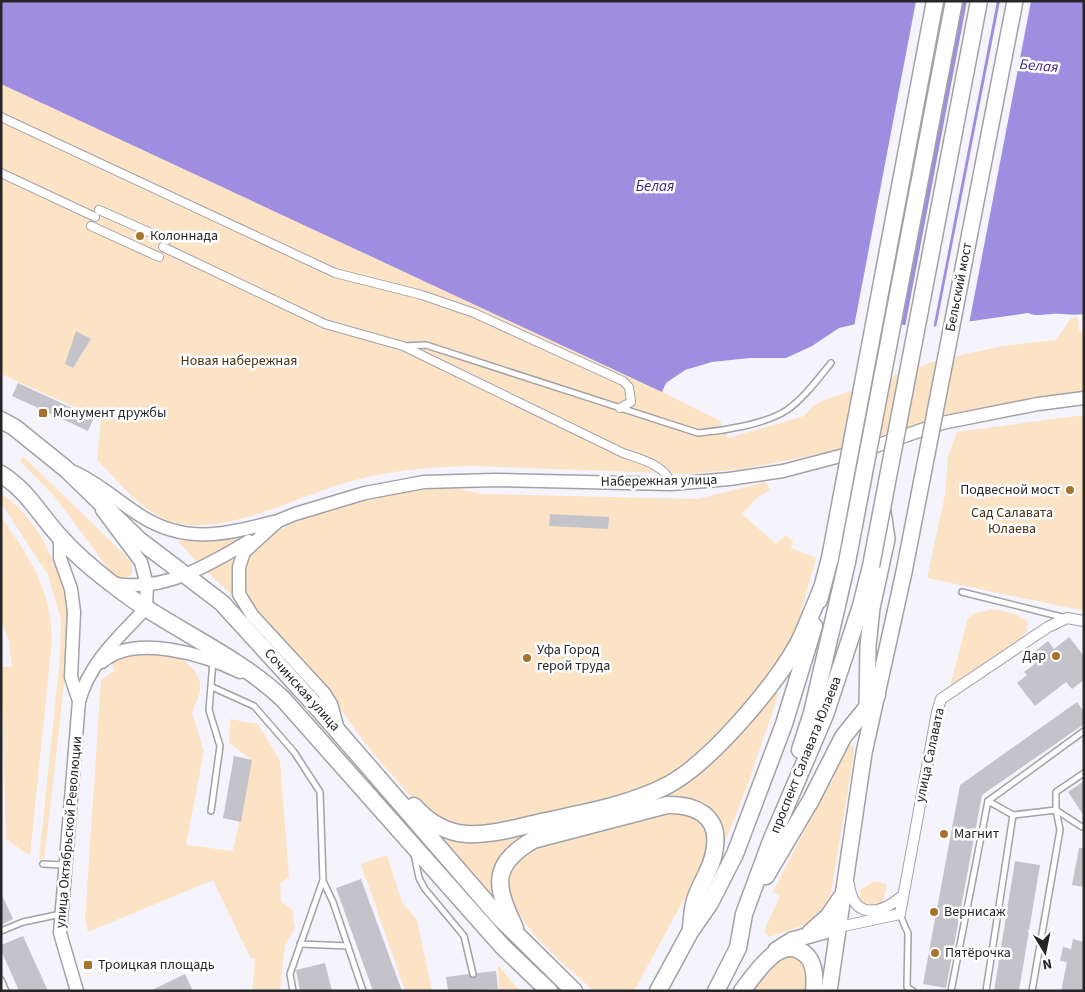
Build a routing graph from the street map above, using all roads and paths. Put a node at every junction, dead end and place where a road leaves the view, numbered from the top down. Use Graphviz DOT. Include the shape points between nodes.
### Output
graph roads {
  1 [pos="935,1"];
  2 [pos="954,1"];
  3 [pos="980,1"];
  4 [pos="1015,1"];
  5 [pos="1,117"];
  6 [pos="1,173"];
  7 [pos="98,210"];
  8 [pos="163,247"];
  9 [pos="403,346"];
  10 [pos="831,363"];
  11 [pos="1084,398"];
  12 [pos="620,408"];
  13 [pos="1,420"];
  14 [pos="66,469"];
  15 [pos="1,474"];
  16 [pos="672,484"];
  17 [pos="99,501"];
  18 [pos="278,521"];
  19 [pos="265,532"];
  20 [pos="60,537"];
  21 [pos="142,562"];
  22 [pos="876,567"];
  23 [pos="186,574"];
  24 [pos="170,580"];
  25 [pos="118,584"];
  26 [pos="147,585"];
  27 [pos="822,590"];
  28 [pos="962,592"];
  29 [pos="146,608"];
  30 [pos="1067,618"];
  31 [pos="1084,621"];
  32 [pos="213,661"];
  33 [pos="264,680"];
  34 [pos="212,687"];
  35 [pos="872,700"];
  36 [pos="79,701"];
  37 [pos="338,732"];
  38 [pos="1084,732"];
  39 [pos="366,764"];
  40 [pos="1084,773"];
  41 [pos="988,801"];
  42 [pos="1056,810"];
  43 [pos="211,811"];
  44 [pos="1013,815"];
  45 [pos="1084,826"];
  46 [pos="771,841"];
  47 [pos="412,846"];
  48 [pos="849,849"];
  49 [pos="43,864"];
  50 [pos="65,865"];
  51 [pos="323,880"];
  52 [pos="842,896"];
  53 [pos="901,897"];
  54 [pos="63,913"];
  55 [pos="744,914"];
  56 [pos="900,914"];
  57 [pos="839,927"];
  58 [pos="1,931"];
  59 [pos="690,932"];
  60 [pos="518,934"];
  61 [pos="803,937"];
  62 [pos="300,944"];
  63 [pos="348,946"];
  64 [pos="503,947"];
  65 [pos="770,957"];
  66 [pos="474,974"];
  67 [pos="1,980"];
  68 [pos="907,989"];
  69 [pos="6,991"];
  70 [pos="77,991"];
  71 [pos="293,991"];
  72 [pos="363,991"];
  73 [pos="531,991"];
  74 [pos="549,991"];
  75 [pos="574,991"];
  76 [pos="658,991"];
  77 [pos="704,991"];
  78 [pos="716,991"];
  79 [pos="742,991"];
  80 [pos="814,991"];
  81 [pos="829,991"];
  82 [pos="913,991"];
  83 [pos="952,991"];
  84 [pos="986,991"];
  85 [pos="1032,991"];
  1 -- 27 [label="main road, bridge"];
  2 -- 46 [label="main road, bridge" via="847,562 812,713"];
  3 -- 22 [label="main road, bridge" via="882,509"];
  4 -- 35 [label="main road, Бельский мост, bridge" via="904,572"];
  5 -- 12 [label="street" via="336,273 422,295 474,313 623,381 629,387 631,402"];
  6 -- 7 [label="street"];
  7 -- 8 [label="street" via="168,237"];
  7 -- 8 [label="street" via="90,228 158,259"];
  8 -- 9 [label="street" via="320,322"];
  9 -- 12 [label="lane" via="426,345"];
  9 -- 16 [label="street" via="614,449 654,465 669,476"];
  10 -- 12 [label="lane" via="786,411 718,432 690,432"];
  11 -- 16 [label="street, Набережная улица" via="942,423 867,449 782,471"];
  13 -- 14 [label="main road, Сочинская улица"];
  14 -- 17 [label="main road, Сочинская улица"];
  14 -- 18 [label="street" via="96,482 159,526 187,534 221,535"];
  15 -- 20 [label="main road, Сочинская улица" via="14,482"];
  16 -- 18 [label="street, Набережная улица" via="494,480 424,482 365,493"];
  17 -- 21 [label="street" via="103,514"];
  17 -- 23 [label="main road, Сочинская улица" via="138,539"];
  18 -- 19 [label="street, Набережная улица"];
  19 -- 23 [label="street"];
  19 -- 37 [label="street" via="244,552 238,566 239,594 252,614 324,693 331,704"];
  20 -- 25 [label="main road, Сочинская улица"];
  20 -- 36 [label="street" via="60,558 71,589 74,612 71,677"];
  21 -- 25 [label="street" via="139,577 133,583"];
  21 -- 26 [label="street"];
  22 -- 35 [label="main road" via="868,646"];
  22 -- 46 [label="main road, проспект Салавата Юлаева" via="825,716"];
  23 -- 24 [label="street"];
  23 -- 37 [label="main road, Сочинская улица" via="222,602"];
  24 -- 26 [label="street"];
  24 -- 29 [label="street" via="150,595"];
  25 -- 26 [label="street"];
  25 -- 29 [label="main road, Сочинская улица"];
  26 -- 29 [label="street"];
  27 -- 39 [label="main road" via="799,641 764,693 704,760 683,777 641,797 514,828 456,833 438,826 420,813 386,776"];
  27 -- 59 [label="main road" via="810,643 761,789 727,872"];
  28 -- 30 [label="lane"];
  29 -- 33 [label="main road, Сочинская улица"];
  29 -- 36 [label="street" via="100,657 84,682"];
  30 -- 31 [label="street"];
  30 -- 53 [label="street, улица Салавата" via="1048,627 941,699"];
  32 -- 33 [label="street"];
  32 -- 34 [label="lane"];
  32 -- 36 [label="street" via="160,648 117,653 103,660"];
  33 -- 47 [label="main road, Сочинская улица"];
  34 -- 43 [label="lane" via="209,710 220,746"];
  34 -- 51 [label="lane" via="254,706 294,752 320,792"];
  35 -- 48 [label="main road"];
  35 -- 55 [label="main road" via="843,737"];
  36 -- 50 [label="street, улица Октябрьской Революции"];
  37 -- 39 [label="main road, Сочинская улица"];
  38 -- 41 [label="lane"];
  39 -- 60 [label="main road, Сочинская улица" via="499,917"];
  40 -- 42 [label="lane" via="1056,792"];
  41 -- 44 [label="lane"];
  41 -- 83 [label="lane"];
  42 -- 44 [label="lane"];
  42 -- 45 [label="lane"];
  42 -- 85 [label="lane" via="1060,830"];
  44 -- 84 [label="lane"];
  46 -- 55 [label="main road, проспект Салавата Юлаева"];
  47 -- 64 [label="main road, Сочинская улица"];
  47 -- 66 [label="lane" via="419,878 464,936"];
  48 -- 52 [label="main road"];
  48 -- 53 [label="street" via="850,898 856,906 864,910 878,910 891,906"];
  49 -- 50 [label="lane"];
  50 -- 54 [label="street, улица Октябрьской Революции"];
  51 -- 62 [label="lane"];
  51 -- 63 [label="lane"];
  52 -- 57 [label="main road"];
  52 -- 61 [label="main road" via="828,916"];
  53 -- 56 [label="street, улица Салавата"];
  54 -- 58 [label="lane" via="23,922"];
  54 -- 70 [label="street, улица Октябрьской Революции" via="60,933"];
  55 -- 77 [label="main road"];
  55 -- 78 [label="main road" via="738,948"];
  56 -- 57 [label="street"];
  56 -- 68 [label="lane" via="908,933"];
  57 -- 61 [label="main road"];
  57 -- 81 [label="main road"];
  59 -- 60 [label="main road" via="695,900 716,847 715,834 705,815 684,804 667,805 533,840 515,851 503,866 499,880 500,893"];
  59 -- 76 [label="main road"];
  60 -- 75 [label="main road, Сочинская улица"];
  61 -- 65 [label="main road" via="783,944"];
  62 -- 63 [label="lane"];
  62 -- 71 [label="lane" via="290,974"];
  63 -- 72 [label="lane"];
  64 -- 73 [label="main road"];
  64 -- 74 [label="main road, Сочинская улица"];
  65 -- 79 [label="main road"];
  65 -- 80 [label="main road" via="788,948 802,951 814,970"];
  67 -- 69 [label="lane"];
  68 -- 82 [label="lane"];
}
